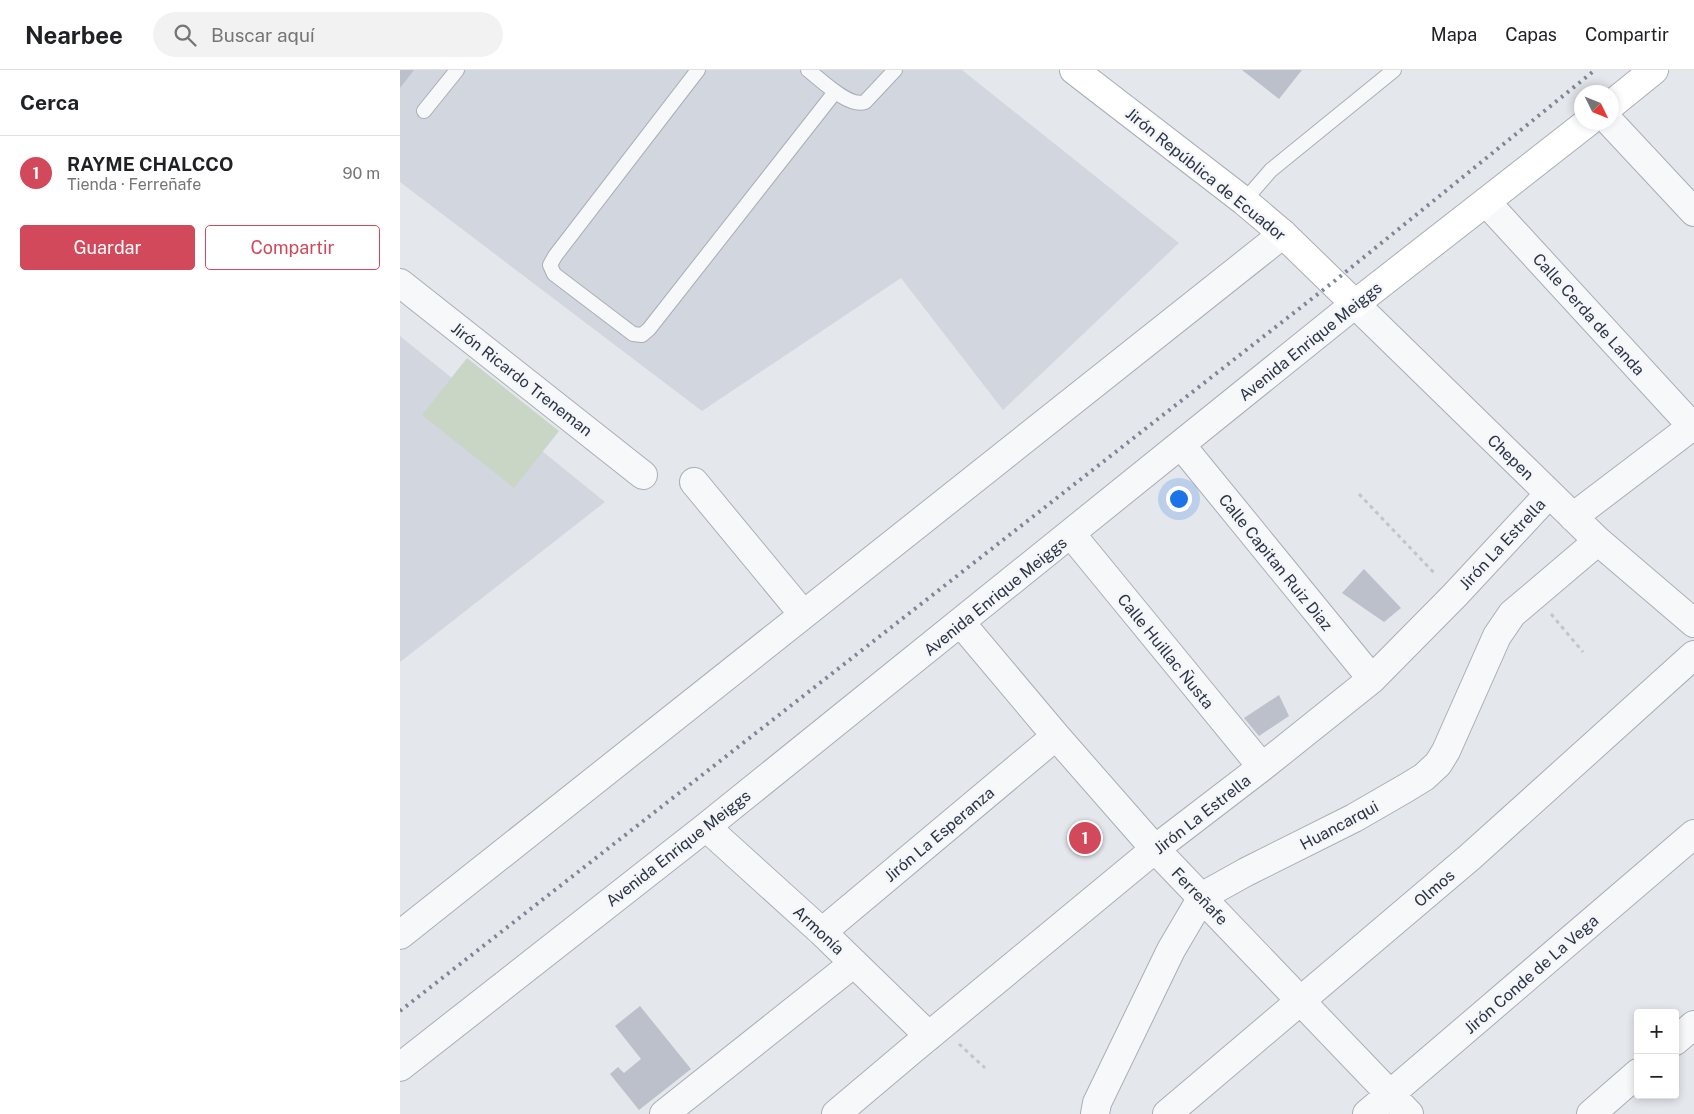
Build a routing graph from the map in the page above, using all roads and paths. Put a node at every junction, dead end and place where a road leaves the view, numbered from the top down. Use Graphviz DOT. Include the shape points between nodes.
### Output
graph roads {
  1 [pos="457,70"];
  2 [pos="698,70"];
  3 [pos="808,70"];
  4 [pos="895,70"];
  5 [pos="1074,70"];
  6 [pos="1394,70"];
  7 [pos="1654,70"];
  8 [pos="836,92"];
  9 [pos="1619,98"];
  10 [pos="424,111"];
  11 [pos="1578,130"];
  12 [pos="1617,130"];
  13 [pos="1244,201"];
  14 [pos="1487,203"];
  15 [pos="1694,212"];
  16 [pos="1283,234"];
  17 [pos="400,283"];
  18 [pos="1355,304"];
  19 [pos="1693,425"];
  20 [pos="1181,445"];
  21 [pos="643,475"];
  22 [pos="694,482"];
  23 [pos="1359,494"];
  24 [pos="1549,494"];
  25 [pos="1573,517"];
  26 [pos="1071,534"];
  27 [pos="1598,541"];
  28 [pos="1455,595"];
  29 [pos="1534,595"];
  30 [pos="803,614"];
  31 [pos="961,623"];
  32 [pos="1694,624"];
  33 [pos="1583,652"];
  34 [pos="1694,655"];
  35 [pos="1372,679"];
  36 [pos="1056,736"];
  37 [pos="1262,767"];
  38 [pos="706,827"];
  39 [pos="1694,834"];
  40 [pos="1155,849"];
  41 [pos="1201,897"];
  42 [pos="822,932"];
  43 [pos="400,935"];
  44 [pos="854,963"];
  45 [pos="1301,1002"];
  46 [pos="1694,1025"];
  47 [pos="935,1031"];
  48 [pos="1679,1038"];
  49 [pos="400,1067"];
  50 [pos="985,1068"];
  51 [pos="1634,1076"];
  52 [pos="1390,1095"];
  53 [pos="664,1114"];
  54 [pos="836,1114"];
  55 [pos="1095,1114"];
  56 [pos="1167,1114"];
  57 [pos="1367,1114"];
  58 [pos="1409,1114"];
  59 [pos="1591,1114"];
  1 -- 10 [label="lane"];
  2 -- 8 [label="lane" via="550,265 554,274 633,334 642,335 649,330"];
  3 -- 8 [label="lane"];
  4 -- 8 [label="lane" via="865,102 854,104"];
  5 -- 13 [label="street, Jirón República de Ecuador"];
  6 -- 13 [label="lane" via="1271,170"];
  7 -- 9 [label="street"];
  11 -- 14 [label="street, Avenida Enrique Meiggs"];
  12 -- 15 [label="street"];
  13 -- 16 [label="street, Jirón República de Ecuador"];
  14 -- 18 [label="street, Avenida Enrique Meiggs"];
  14 -- 19 [label="street, Calle Cerda de Landa"];
  16 -- 18 [label="street, Jirón República de Ecuador"];
  16 -- 30 [label="street"];
  17 -- 21 [label="street, Jirón Ricardo Treneman"];
  18 -- 20 [label="street, Avenida Enrique Meiggs"];
  18 -- 24 [label="street, Chepen"];
  19 -- 25 [label="street"];
  20 -- 26 [label="street, Avenida Enrique Meiggs"];
  20 -- 35 [label="street, Calle Capitan Ruiz Diaz"];
  22 -- 30 [label="street"];
  23 -- 28 [label="path"];
  24 -- 25 [label="street, Chepen"];
  24 -- 28 [label="street, Jirón La Estrella"];
  25 -- 27 [label="street, Chepen"];
  26 -- 31 [label="street, Avenida Enrique Meiggs"];
  26 -- 37 [label="street, Calle Huillac Ñusta"];
  27 -- 29 [label="street, Huancarqui"];
  27 -- 32 [label="street, Chepen"];
  28 -- 35 [label="street, Jirón La Estrella"];
  29 -- 33 [label="path"];
  29 -- 41 [label="street, Huancarqui" via="1512,614 1497,636 1446,751 1424,777 1354,818"];
  30 -- 43 [label="street"];
  31 -- 36 [label="street, Ferreñafe"];
  31 -- 38 [label="street, Avenida Enrique Meiggs"];
  34 -- 45 [label="street, Olmos" via="1477,850"];
  35 -- 37 [label="street, Jirón La Estrella"];
  36 -- 40 [label="street, Ferreñafe"];
  36 -- 42 [label="street, Jirón La Esperanza"];
  37 -- 40 [label="street, Jirón La Estrella"];
  38 -- 42 [label="street, Armonía"];
  38 -- 49 [label="street, Avenida Enrique Meiggs"];
  39 -- 52 [label="street, Jirón Conde de La Vega"];
  40 -- 41 [label="street, Ferreñafe"];
  40 -- 47 [label="street, Jirón La Estrella"];
  41 -- 45 [label="street, Ferreñafe"];
  41 -- 55 [label="street" via="1171,950 1097,1103"];
  42 -- 44 [label="street, Armonía"];
  44 -- 47 [label="street, Armonía"];
  44 -- 53 [label="street"];
  45 -- 52 [label="street, Ferreñafe"];
  45 -- 56 [label="street, Olmos"];
  46 -- 48 [label="street"];
  47 -- 50 [label="path"];
  47 -- 54 [label="street, Jirón La Estrella"];
  51 -- 59 [label="street"];
  52 -- 57 [label="street, Jirón Conde de La Vega"];
  52 -- 58 [label="street, Ferreñafe"];
}
